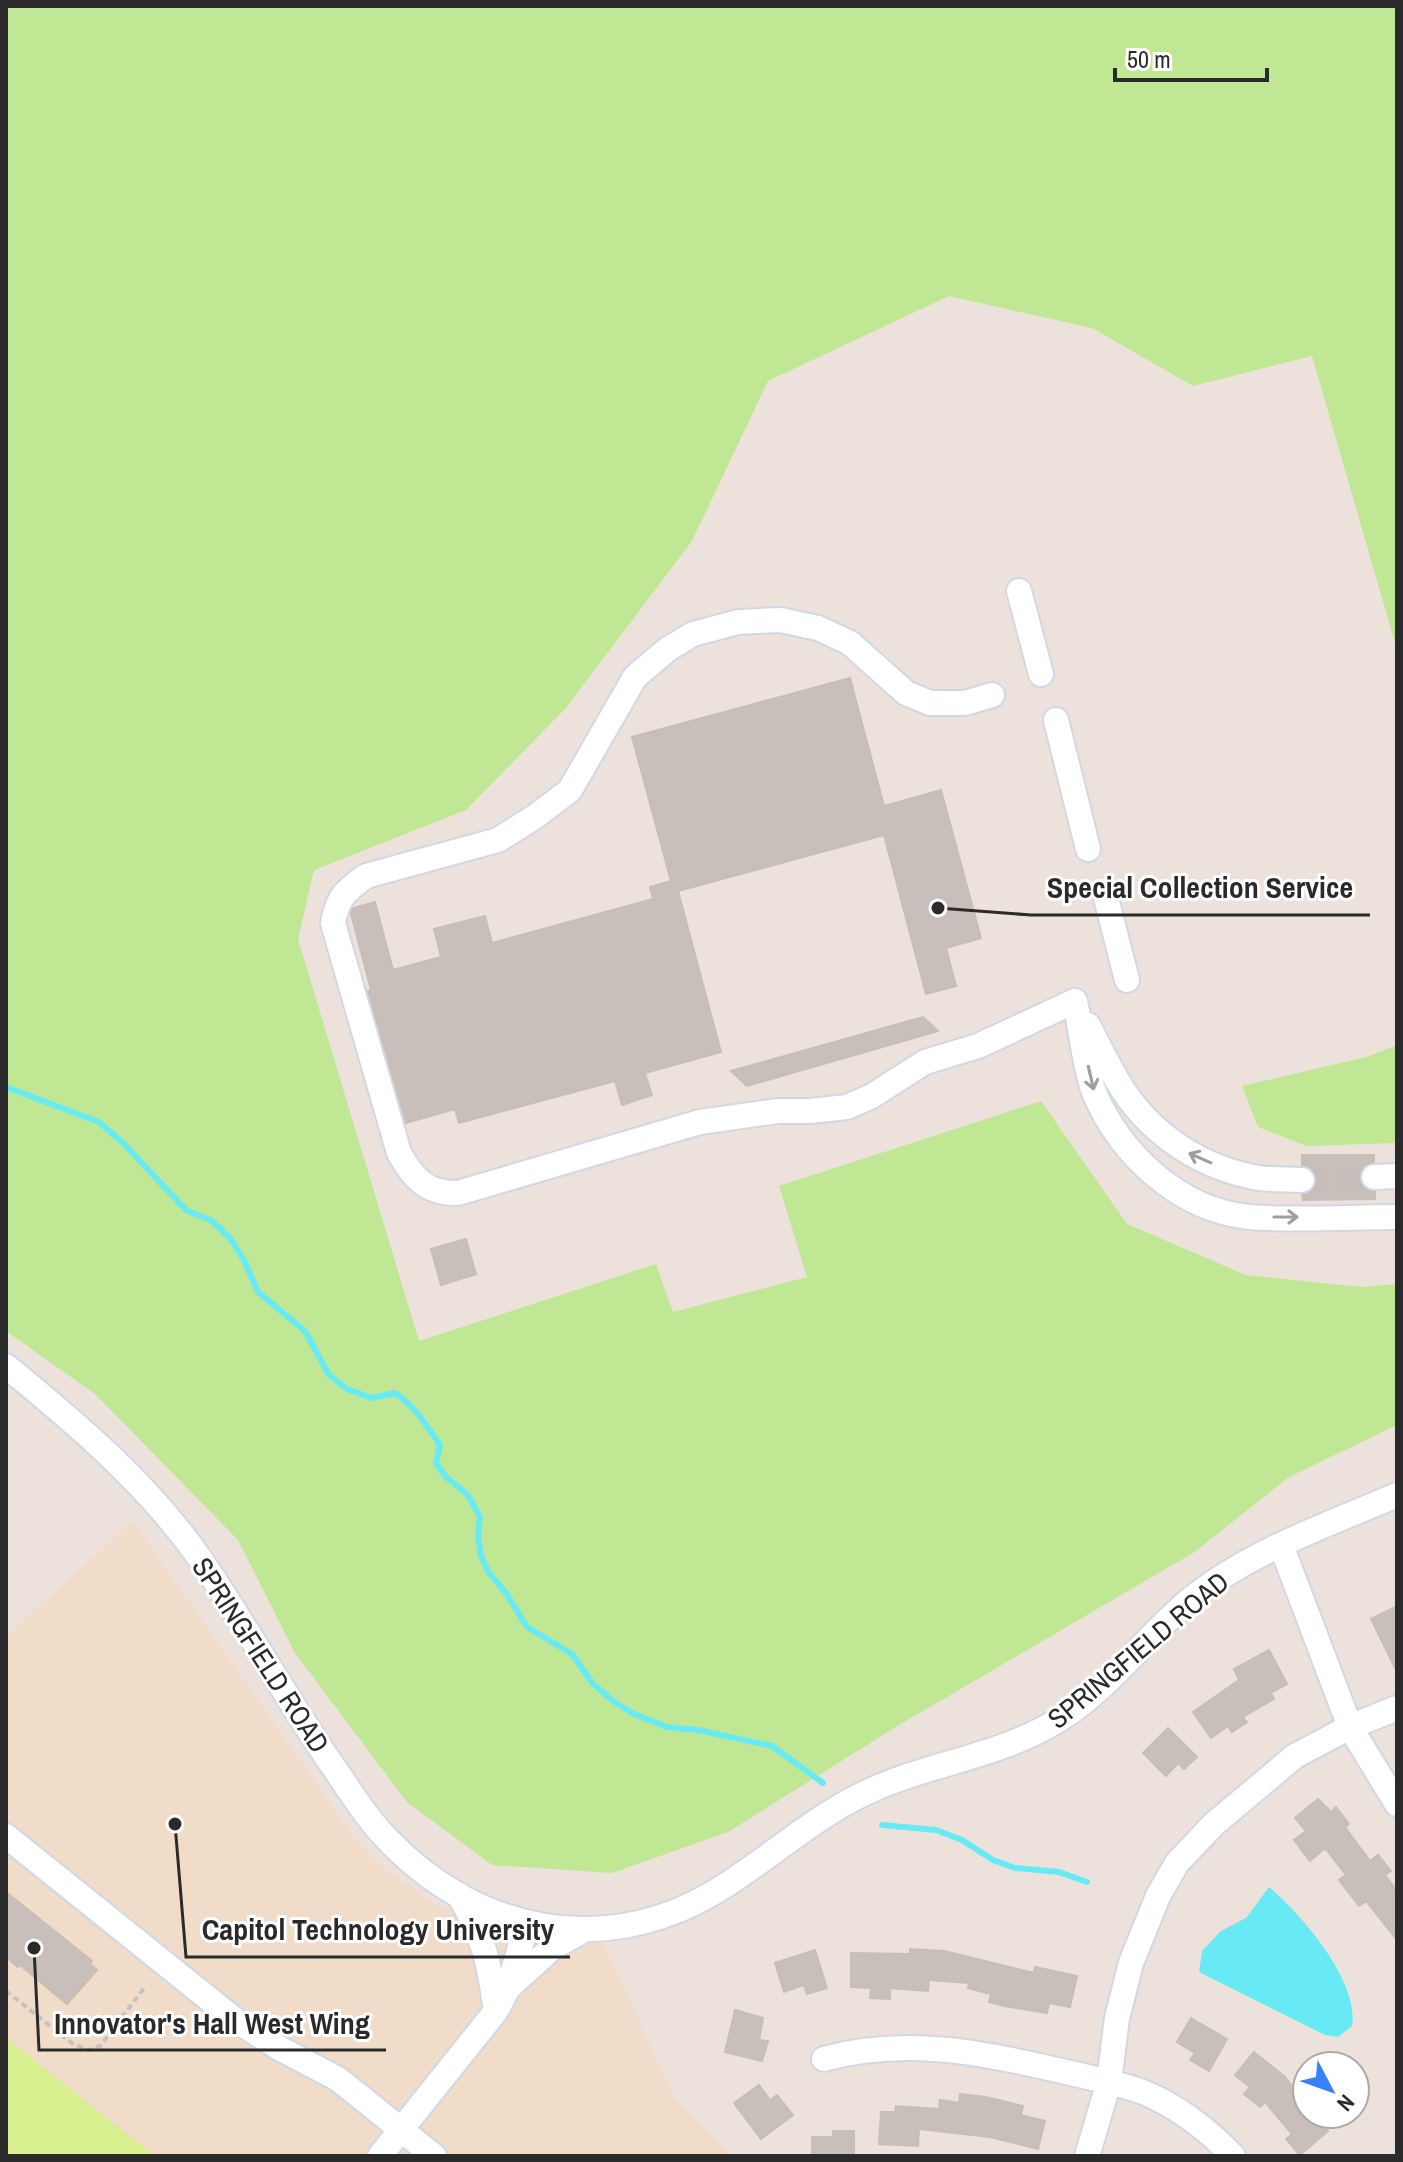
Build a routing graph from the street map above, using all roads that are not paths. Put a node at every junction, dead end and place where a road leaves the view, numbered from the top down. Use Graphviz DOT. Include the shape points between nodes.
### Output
graph roads {
  1 [pos="1019,591"];
  2 [pos="1041,674"];
  3 [pos="992,695"];
  4 [pos="1056,720"];
  5 [pos="1088,849"];
  6 [pos="1106,898"];
  7 [pos="1127,980"];
  8 [pos="1075,1001"];
  9 [pos="1302,1180"];
  10 [pos="1397,1217"];
  11 [pos="6,1366"];
  12 [pos="1397,1495"];
  13 [pos="1281,1545"];
  14 [pos="1397,1708"];
  15 [pos="1350,1727"];
  16 [pos="1397,1804"];
  17 [pos="6,1836"];
  18 [pos="459,1895"];
  19 [pos="527,1924"];
  20 [pos="584,1930"];
  21 [pos="508,1988"];
  22 [pos="496,2011"];
  23 [pos="824,2059"];
  24 [pos="1109,2082"];
  25 [pos="402,2130"];
  26 [pos="380,2156"];
  27 [pos="434,2156"];
  28 [pos="1087,2156"];
  29 [pos="1233,2156"];
  1 -- 2 [label="street"];
  3 -- 8 [label="street" via="965,703 930,703 906,693 850,643 818,628 780,620 738,622 693,634 635,677 570,790 498,840 366,876 338,901 333,923 399,1153 410,1175 441,1194 700,1122 847,1107 925,1062 978,1046"];
  4 -- 5 [label="street"];
  6 -- 7 [label="street"];
  9 -- 8 [label="street, one-way" via="1260,1178 1217,1166 1162,1135 1122,1089"];
  8 -- 10 [label="street, one-way" via="1093,1089 1110,1123 1127,1149 1171,1186 1209,1207 1248,1217"];
  11 -- 18 [label="street, SPRINGFIELD ROAD" via="107,1453 165,1514 371,1820 416,1866"];
  12 -- 13 [label="street, SPRINGFIELD ROAD"];
  13 -- 15 [label="street"];
  13 -- 20 [label="street, SPRINGFIELD ROAD" via="1192,1598 1081,1705 1033,1735 863,1794 690,1905 646,1922"];
  14 -- 15 [label="street"];
  15 -- 16 [label="street"];
  15 -- 24 [label="street" via="1295,1756 1247,1794 1177,1863 1131,1963"];
  17 -- 25 [label="street" via="234,2019 338,2079"];
  18 -- 19 [label="street, SPRINGFIELD ROAD"];
  18 -- 22 [label="street" via="482,1937"];
  19 -- 20 [label="street, SPRINGFIELD ROAD"];
  19 -- 21 [label="street"];
  20 -- 21 [label="street" via="552,1948"];
  21 -- 22 [label="street"];
  22 -- 25 [label="street"];
  23 -- 24 [label="street" via="857,2049 940,2048"];
  24 -- 28 [label="street"];
  24 -- 29 [label="street" via="1188,2117"];
  25 -- 26 [label="street"];
  25 -- 27 [label="street"];
}
